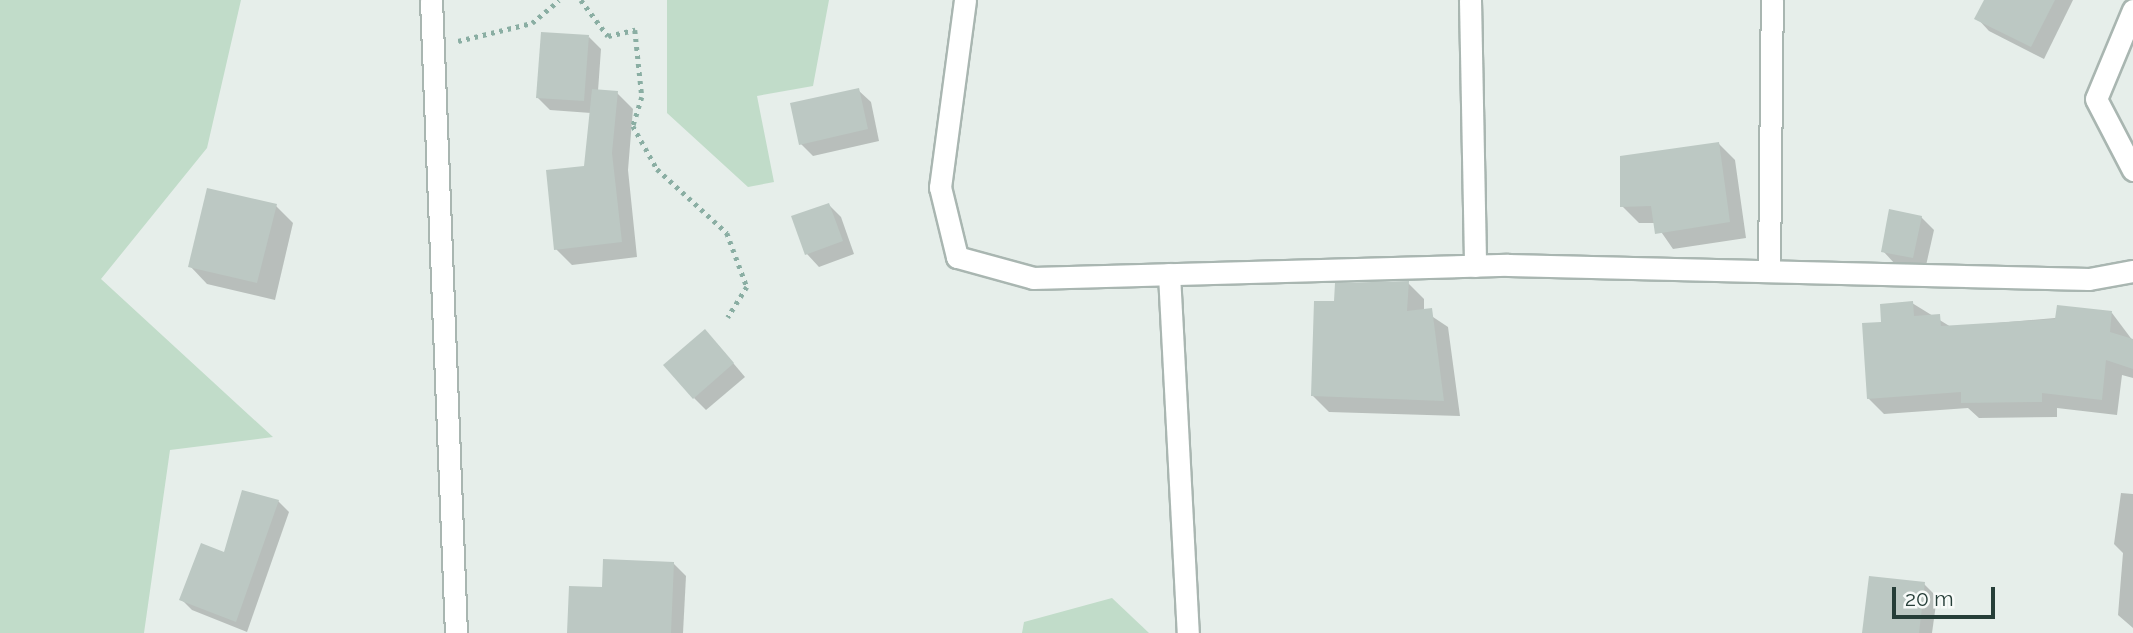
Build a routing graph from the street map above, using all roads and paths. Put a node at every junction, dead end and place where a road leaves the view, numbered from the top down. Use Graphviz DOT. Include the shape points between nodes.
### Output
graph roads {
  1 [pos="431,0"];
  2 [pos="559,0"];
  3 [pos="581,0"];
  4 [pos="965,0"];
  5 [pos="1469,0"];
  6 [pos="1772,0"];
  7 [pos="2133,10"];
  8 [pos="433,47"];
  9 [pos="2133,170"];
  10 [pos="1475,266"];
  11 [pos="1769,271"];
  12 [pos="2133,271"];
  13 [pos="1169,274"];
  14 [pos="728,318"];
  15 [pos="456,633"];
  16 [pos="1188,633"];
  1 -- 8 [label="street"];
  2 -- 8 [label="path" via="533,23"];
  3 -- 14 [label="path" via="608,36 635,30 642,97 633,126 657,169 727,233 747,287"];
  4 -- 13 [label="street" via="940,187 957,257 1033,278"];
  5 -- 10 [label="street"];
  6 -- 11 [label="street"];
  7 -- 9 [label="street" via="2096,99"];
  8 -- 15 [label="street"];
  10 -- 11 [label="street"];
  10 -- 13 [label="street"];
  11 -- 12 [label="street" via="2089,279"];
  13 -- 16 [label="street"];
}
